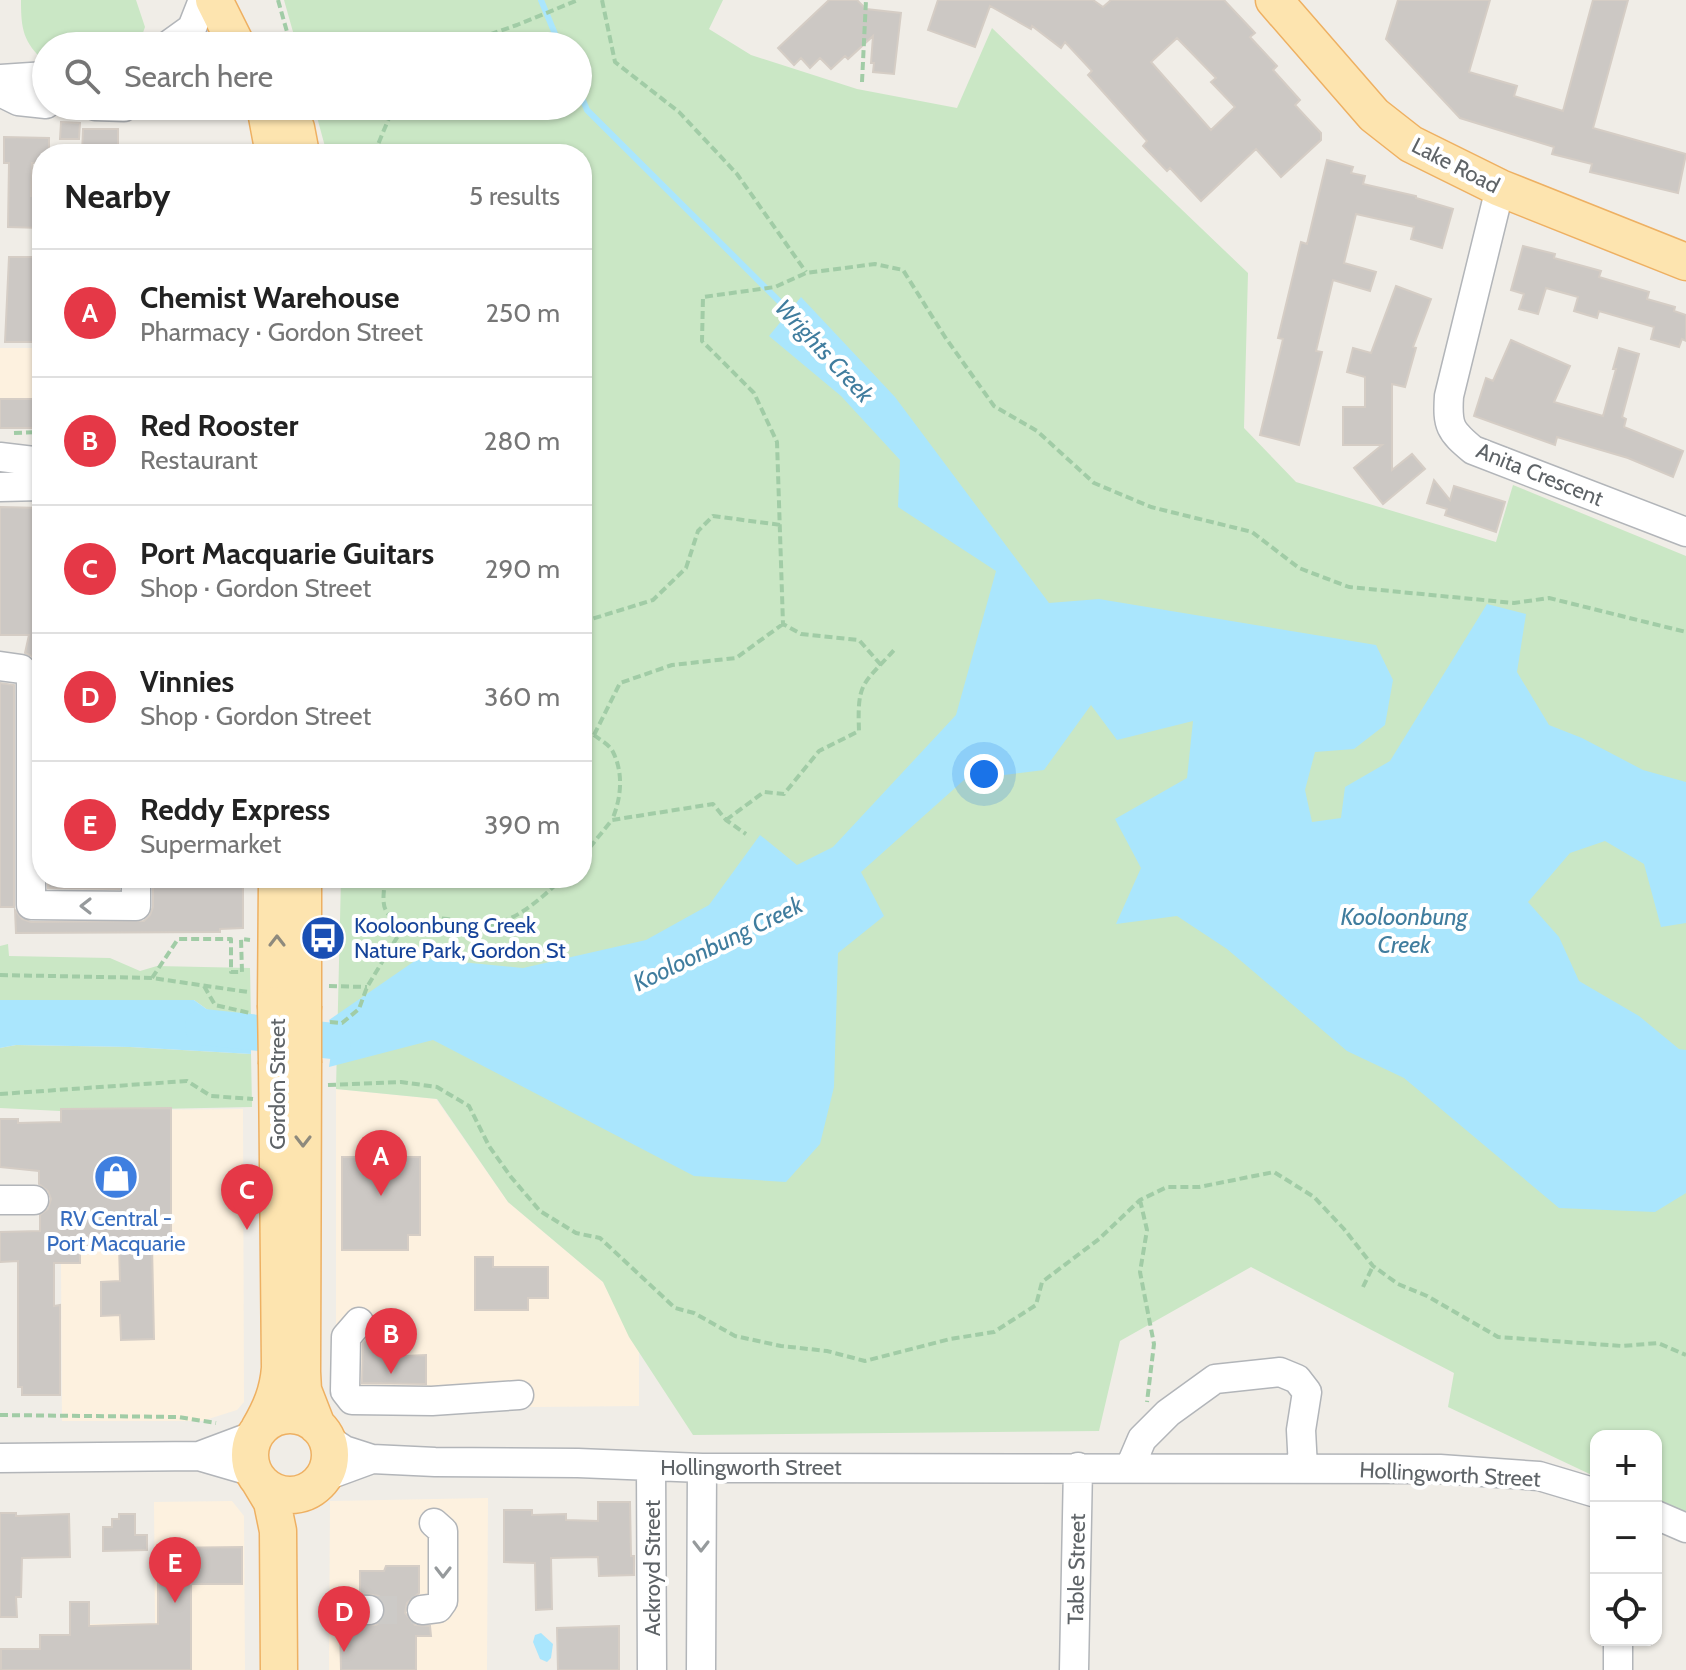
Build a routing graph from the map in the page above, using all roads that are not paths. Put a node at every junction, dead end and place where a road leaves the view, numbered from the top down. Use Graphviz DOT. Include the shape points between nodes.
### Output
graph roads {
  1 [pos="203,0"];
  2 [pos="214,0"];
  3 [pos="238,0"];
  4 [pos="1274,0"];
  5 [pos="186,32"];
  6 [pos="230,32"];
  7 [pos="253,32"];
  8 [pos="32,77"];
  9 [pos="0,79"];
  10 [pos="0,92"];
  11 [pos="32,102"];
  12 [pos="268,120"];
  13 [pos="292,120"];
  14 [pos="272,144"];
  15 [pos="299,144"];
  16 [pos="1500,188"];
  17 [pos="1686,262"];
  18 [pos="2,445"];
  19 [pos="32,458"];
  20 [pos="32,486"];
  21 [pos="0,487"];
  22 [pos="1686,532"];
  23 [pos="21,673"];
  24 [pos="136,888"];
  25 [pos="278,888"];
  26 [pos="302,888"];
  27 [pos="288,997"];
  28 [pos="302,1071"];
  29 [pos="0,1200"];
  30 [pos="34,1200"];
  31 [pos="359,1322"];
  32 [pos="519,1395"];
  33 [pos="246,1428"];
  34 [pos="322,1432"];
  35 [pos="199,1456"];
  36 [pos="0,1458"];
  37 [pos="372,1459"];
  38 [pos="651,1466"];
  39 [pos="1078,1467"];
  40 [pos="1130,1467"];
  41 [pos="702,1468"];
  42 [pos="1303,1468"];
  43 [pos="257,1477"];
  44 [pos="318,1482"];
  45 [pos="1590,1491"];
  46 [pos="1662,1518"];
  47 [pos="434,1523"];
  48 [pos="1686,1528"];
  49 [pos="337,1609"];
  50 [pos="369,1610"];
  51 [pos="422,1610"];
  52 [pos="1618,1646"];
  53 [pos="279,1670"];
  54 [pos="301,1670"];
  55 [pos="652,1670"];
  56 [pos="701,1670"];
  57 [pos="1074,1670"];
  58 [pos="1618,1670"];
  1 -- 5 [label="street"];
  2 -- 6 [label="main road"];
  3 -- 7 [label="main road"];
  4 -- 16 [label="main road, Lake Road" via="1374,115 1411,144"];
  8 -- 9 [label="street"];
  10 -- 11 [label="street"];
  12 -- 14 [label="main road"];
  13 -- 15 [label="main road"];
  16 -- 17 [label="main road, Lake Road"];
  16 -- 22 [label="street, Anita Crescent" via="1449,396 1452,432 1473,450"];
  18 -- 19 [label="street"];
  20 -- 21 [label="street"];
  24 -- 23 [label="street, one-way" via="136,906 31,905 31,683"];
  27 -- 25 [label="main road, Gordon Street, one-way"];
  26 -- 27 [label="main road, Gordon Street"];
  27 -- 28 [label="main road, Gordon Street, bridge"];
  28 -- 33 [label="main road, Gordon Street" via="278,1388 272,1406"];
  28 -- 34 [label="main road, Gordon Street, one-way" via="302,1372 303,1390"];
  29 -- 30 [label="street"];
  31 -- 32 [label="street" via="346,1337 345,1391 352,1400"];
  33 -- 34 [label="main road" via="287,1415 301,1416"];
  33 -- 35 [label="street"];
  33 -- 43 [label="main road"];
  34 -- 37 [label="street, Hollingworth Street" via="344,1450"];
  34 -- 44 [label="main road" via="330,1453"];
  35 -- 36 [label="street"];
  35 -- 43 [label="street"];
  37 -- 38 [label="street, Hollingworth Street"];
  37 -- 44 [label="street, Hollingworth Street"];
  38 -- 41 [label="street, Hollingworth Street"];
  38 -- 55 [label="street, Ackroyd Street"];
  39 -- 40 [label="street, Hollingworth Street"];
  39 -- 41 [label="street, Hollingworth Street"];
  39 -- 57 [label="street, Table Street"];
  40 -- 42 [label="street, Hollingworth Street"];
  40 -- 42 [label="street" via="1142,1439 1215,1379 1280,1372 1297,1379 1307,1392"];
  41 -- 56 [label="street, one-way"];
  42 -- 45 [label="street, Hollingworth Street" via="1515,1473"];
  43 -- 44 [label="main road" via="287,1495"];
  43 -- 53 [label="main road" via="272,1502 278,1531"];
  44 -- 54 [label="main road" via="304,1506"];
  46 -- 48 [label="street"];
  47 -- 51 [label="street, one-way" via="443,1531 443,1601 438,1608"];
  49 -- 50 [label="street"];
  52 -- 58 [label="street"];
}
